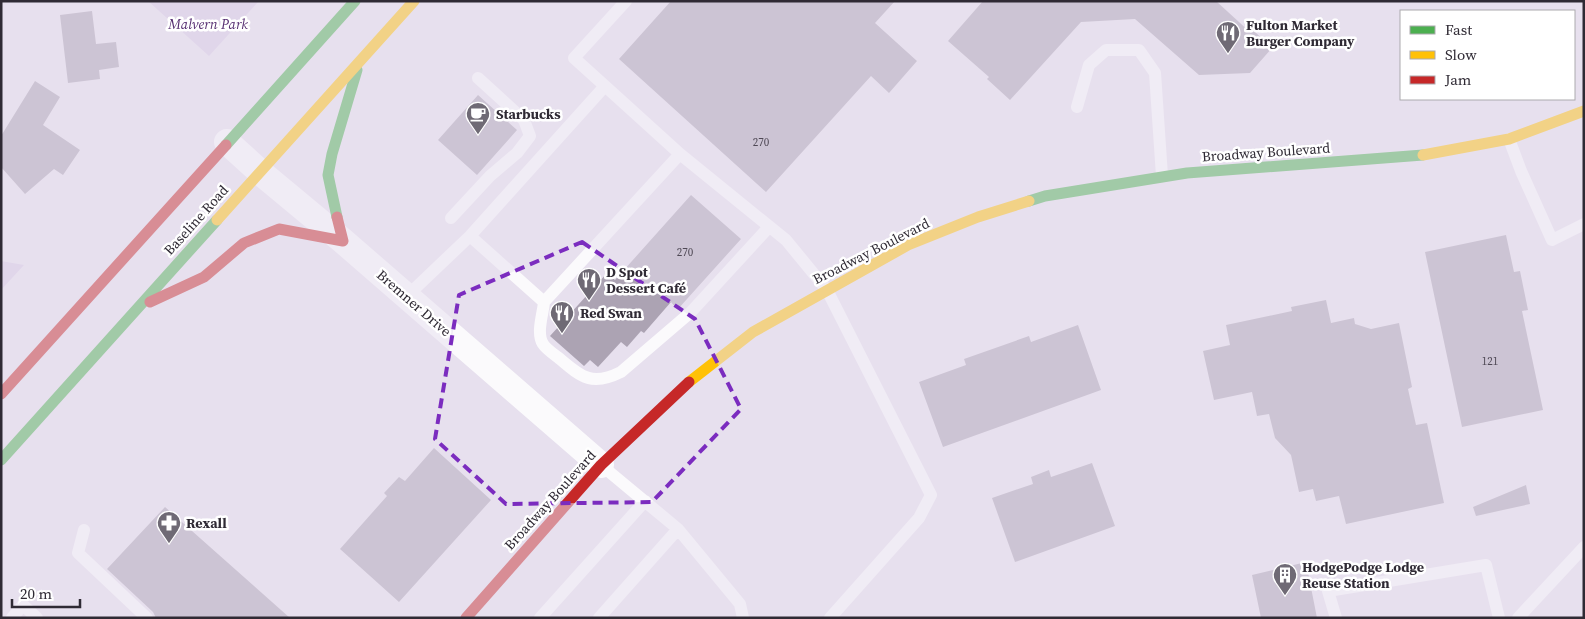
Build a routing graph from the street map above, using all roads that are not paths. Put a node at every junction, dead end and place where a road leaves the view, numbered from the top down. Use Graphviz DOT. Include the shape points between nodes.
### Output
graph roads {
  1 [pos="355,1"];
  2 [pos="414,1"];
  3 [pos="626,1"];
  4 [pos="360,62"];
  5 [pos="478,78"];
  6 [pos="605,86"];
  7 [pos="1077,106"];
  8 [pos="1584,111"];
  9 [pos="1509,139"];
  10 [pos="228,142"];
  11 [pos="680,154"];
  12 [pos="260,172"];
  13 [pos="1162,176"];
  14 [pos="451,218"];
  15 [pos="1584,224"];
  16 [pos="769,227"];
  17 [pos="470,236"];
  18 [pos="343,241"];
  19 [pos="827,290"];
  20 [pos="406,297"];
  21 [pos="544,302"];
  22 [pos="140,306"];
  23 [pos="1,394"];
  24 [pos="1,460"];
  25 [pos="601,465"];
  26 [pos="645,500"];
  27 [pos="678,529"];
  28 [pos="84,530"];
  29 [pos="1584,547"];
  30 [pos="12,618"];
  31 [pos="37,618"];
  32 [pos="147,618"];
  33 [pos="466,618"];
  34 [pos="540,618"];
  35 [pos="599,618"];
  36 [pos="743,618"];
  37 [pos="830,618"];
  38 [pos="1336,618"];
  39 [pos="1500,618"];
  40 [pos="1518,618"];
  1 -- 10 [label="main road, Baseline Road"];
  2 -- 4 [label="main road, Baseline Road"];
  3 -- 6 [label="lane" via="574,58"];
  4 -- 12 [label="main road, Baseline Road"];
  4 -- 18 [label="main road" via="328,175"];
  5 -- 14 [label="lane" via="524,120 530,136"];
  6 -- 11 [label="lane"];
  6 -- 17 [label="lane"];
  7 -- 13 [label="lane" via="1088,65 1106,50 1139,50 1155,73"];
  8 -- 9 [label="main road, Broadway Boulevard"];
  9 -- 13 [label="main road, Broadway Boulevard" via="1430,154"];
  9 -- 15 [label="lane" via="1552,240"];
  10 -- 12 [label="street, Bremner Drive"];
  10 -- 23 [label="main road, Baseline Road"];
  11 -- 16 [label="lane"];
  11 -- 21 [label="lane"];
  12 -- 18 [label="street, Bremner Drive"];
  12 -- 22 [label="main road, Baseline Road"];
  13 -- 19 [label="main road, Broadway Boulevard" via="1045,196 978,217 908,246"];
  16 -- 19 [label="lane" via="786,240"];
  16 -- 21 [label="lane" via="691,312 621,372 608,378 597,380 580,376 543,344 540,336"];
  17 -- 20 [label="lane"];
  17 -- 21 [label="lane"];
  18 -- 20 [label="street, Bremner Drive"];
  18 -- 22 [label="main road" via="279,229 244,243 204,277"];
  19 -- 25 [label="main road, Broadway Boulevard" via="753,332 691,380"];
  19 -- 37 [label="lane" via="931,495 919,518"];
  20 -- 25 [label="street, Bremner Drive"];
  22 -- 24 [label="main road, Baseline Road"];
  25 -- 26 [label="lane"];
  25 -- 33 [label="main road, Broadway Boulevard"];
  26 -- 27 [label="lane"];
  26 -- 34 [label="lane"];
  27 -- 35 [label="lane"];
  27 -- 36 [label="lane" via="740,604"];
  28 -- 32 [label="lane" via="78,553"];
  29 -- 40 [label="lane"];
  30 -- 31 [label="lane" via="23,605"];
  38 -- 39 [label="lane" via="1328,591 1486,565"];
}
